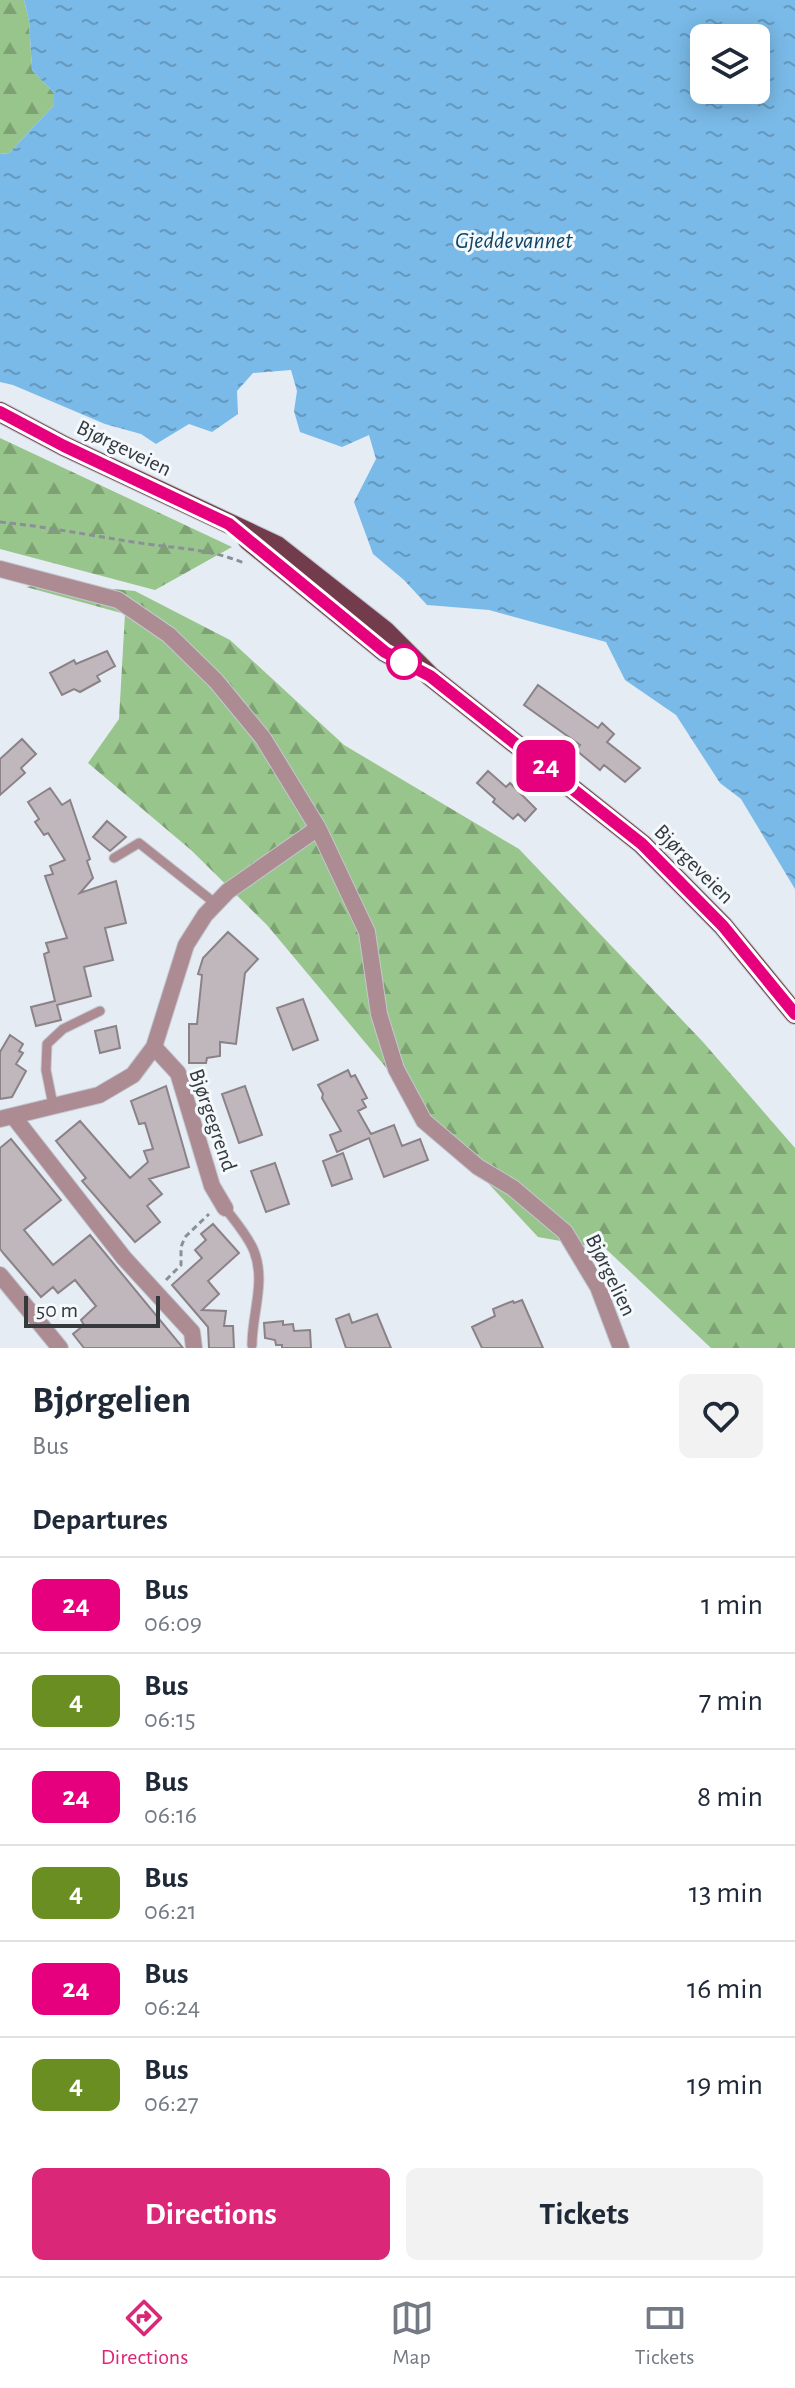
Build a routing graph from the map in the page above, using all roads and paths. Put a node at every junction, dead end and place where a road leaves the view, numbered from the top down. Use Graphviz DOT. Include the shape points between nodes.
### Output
graph roads {
  1 [pos="0,412"];
  2 [pos="0,522"];
  3 [pos="254,568"];
  4 [pos="0,569"];
  5 [pos="318,828"];
  6 [pos="114,858"];
  7 [pos="216,904"];
  8 [pos="100,1011"];
  9 [pos="795,1014"];
  10 [pos="154,1047"];
  11 [pos="53,1105"];
  12 [pos="6,1117"];
  13 [pos="224,1205"];
  14 [pos="0,1275"];
  15 [pos="155,1291"];
  16 [pos="252,1345"];
  17 [pos="60,1348"];
  18 [pos="194,1348"];
  19 [pos="621,1348"];
  1 -- 9 [label="main road, Bjørgeveien" via="229,524 385,652 430,676 642,844 723,926"];
  2 -- 3 [label="path" via="190,547"];
  4 -- 5 [label="street, Bjørgelien" via="118,600 169,635 263,738"];
  5 -- 7 [label="street"];
  5 -- 19 [label="street, Bjørgelien" via="367,932 379,1014 396,1069 424,1121 565,1232 598,1287"];
  6 -- 7 [label="lane" via="139,843"];
  7 -- 10 [label="street" via="186,945"];
  8 -- 11 [label="lane" via="63,1029 47,1044"];
  10 -- 11 [label="street" via="133,1075 99,1095"];
  10 -- 13 [label="street, Bjørgegrend" via="178,1073 212,1186"];
  11 -- 12 [label="street"];
  12 -- 15 [label="street"];
  13 -- 15 [label="path" via="185,1237 181,1265"];
  13 -- 16 [label="lane, Bjørgegrend" via="253,1247 258,1265"];
  14 -- 17 [label="street"];
  15 -- 18 [label="street" via="192,1332"];
}
